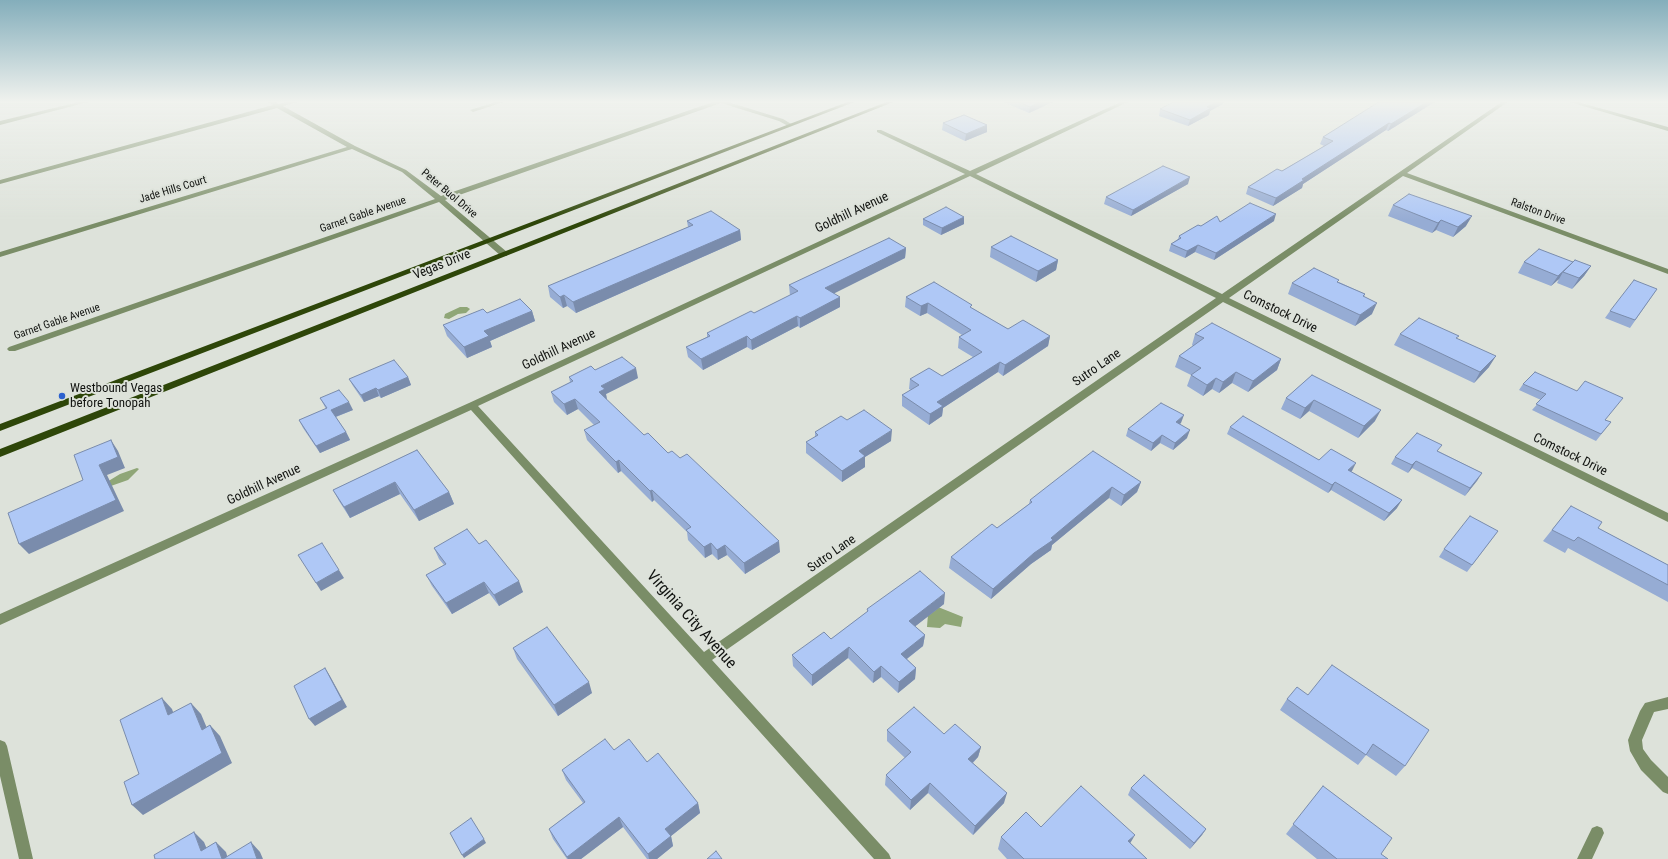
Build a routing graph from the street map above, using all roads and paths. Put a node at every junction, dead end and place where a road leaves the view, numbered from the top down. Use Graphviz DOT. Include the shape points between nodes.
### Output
graph roads {
  1 [pos="150,141"];
  2 [pos="342,141"];
  3 [pos="605,141"];
  4 [pos="748,141"];
  5 [pos="789,141"];
  6 [pos="901,141"];
  7 [pos="1038,141"];
  8 [pos="1447,141"];
  9 [pos="353,147"];
  10 [pos="969,173"];
  11 [pos="1401,173"];
  12 [pos="0,182"];
  13 [pos="440,199"];
  14 [pos="488,241"];
  15 [pos="504,254"];
  16 [pos="0,255"];
  17 [pos="1668,272"];
  18 [pos="1222,297"];
  19 [pos="12,349"];
  20 [pos="472,405"];
  21 [pos="0,428"];
  22 [pos="0,453"];
  23 [pos="1668,518"];
  24 [pos="0,620"];
  25 [pos="704,659"];
  26 [pos="1668,703"];
  27 [pos="0,746"];
  28 [pos="1668,787"];
  29 [pos="1597,833"];
  30 [pos="26,859"];
  31 [pos="884,859"];
  32 [pos="1584,859"];
  1 -- 12 [label="street"];
  2 -- 9 [label="street, Peter Buol Drive"];
  3 -- 13 [label="street, Garnet Gable Avenue"];
  4 -- 14 [label="main road, Vegas Drive"];
  5 -- 15 [label="main road, Vegas Drive"];
  6 -- 10 [label="street, Comstock Drive"];
  7 -- 10 [label="street, Goldhill Avenue"];
  8 -- 11 [label="street, Sutro Lane"];
  9 -- 13 [label="street, Peter Buol Drive" via="404,171"];
  9 -- 16 [label="street, Jade Hills Court"];
  10 -- 18 [label="street, Comstock Drive"];
  10 -- 20 [label="street, Goldhill Avenue"];
  11 -- 17 [label="street, Ralston Drive"];
  11 -- 18 [label="street, Sutro Lane"];
  13 -- 14 [label="street, Peter Buol Drive"];
  13 -- 19 [label="street, Garnet Gable Avenue"];
  14 -- 15 [label="street, Peter Buol Drive"];
  14 -- 21 [label="main road, Vegas Drive"];
  15 -- 22 [label="main road, Vegas Drive"];
  18 -- 23 [label="street, Comstock Drive"];
  18 -- 25 [label="street, Sutro Lane"];
  20 -- 24 [label="street, Goldhill Avenue"];
  20 -- 25 [label="street, Virginia City Avenue"];
  25 -- 31 [label="street, Virginia City Avenue"];
  26 -- 28 [label="street" via="1650,707 1635,740 1637,751 1646,765"];
  27 -- 30 [label="street"];
  29 -- 32 [label="street"];
}
